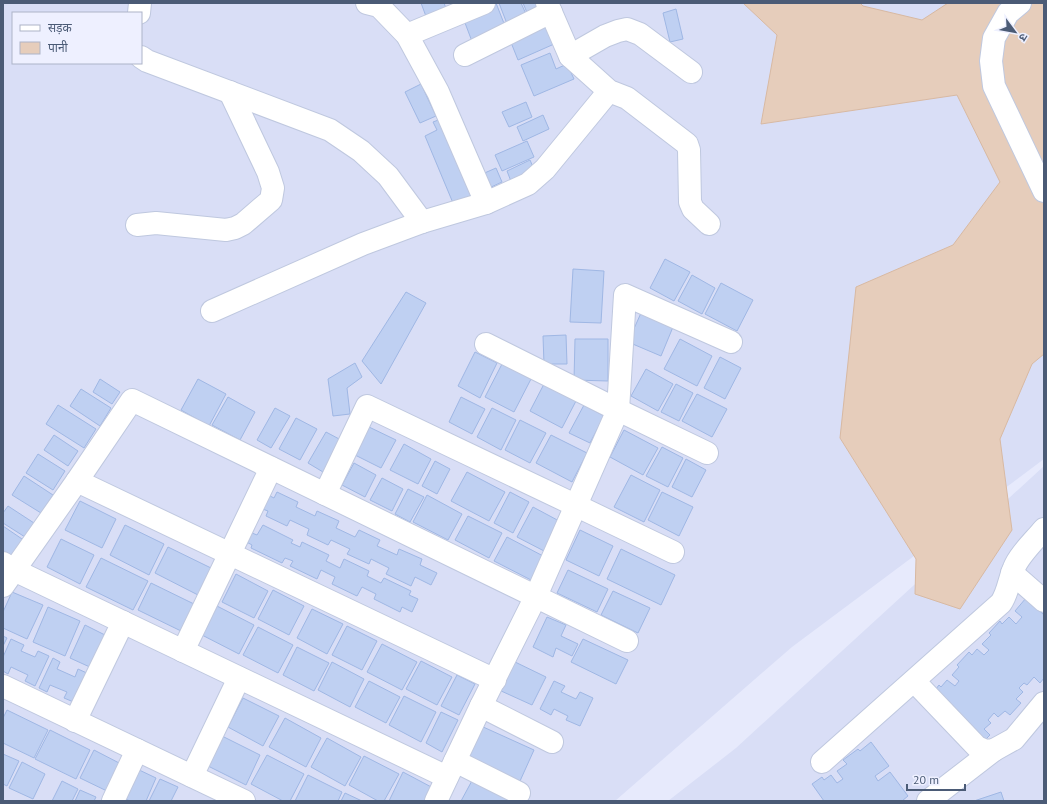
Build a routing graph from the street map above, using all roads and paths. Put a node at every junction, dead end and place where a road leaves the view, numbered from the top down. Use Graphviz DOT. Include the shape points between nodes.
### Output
graph roads {
  1 [pos="367,3"];
  2 [pos="484,3"];
  3 [pos="1020,3"];
  4 [pos="549,7"];
  5 [pos="407,35"];
  6 [pos="465,55"];
  7 [pos="570,56"];
  8 [pos="142,58"];
  9 [pos="691,72"];
  10 [pos="609,91"];
  11 [pos="230,92"];
  12 [pos="1044,191"];
  13 [pos="486,203"];
  14 [pos="422,222"];
  15 [pos="709,224"];
  16 [pos="137,225"];
  17 [pos="212,311"];
  18 [pos="731,342"];
  19 [pos="486,344"];
  20 [pos="618,410"];
  21 [pos="707,453"];
  22 [pos="271,468"];
  23 [pos="77,481"];
  24 [pos="325,494"];
  25 [pos="575,505"];
  26 [pos="1044,529"];
  27 [pos="673,552"];
  28 [pos="230,554"];
  29 [pos="7,573"];
  30 [pos="1012,573"];
  31 [pos="536,596"];
  32 [pos="1044,601"];
  33 [pos="123,622"];
  34 [pos="627,641"];
  35 [pos="183,651"];
  36 [pos="239,678"];
  37 [pos="495,680"];
  38 [pos="914,681"];
  39 [pos="3,686"];
  40 [pos="1044,703"];
  41 [pos="481,706"];
  42 [pos="76,721"];
  43 [pos="552,742"];
  44 [pos="137,750"];
  45 [pos="994,750"];
  46 [pos="822,762"];
  47 [pos="451,769"];
  48 [pos="192,776"];
  49 [pos="519,793"];
  50 [pos="113,801"];
  51 [pos="244,801"];
  52 [pos="436,801"];
  53 [pos="928,801"];
  1 -- 5 [label="street" via="378,6"];
  2 -- 5 [label="street"];
  3 -- 12 [label="street" via="1008,13 994,38 991,61 994,86"];
  4 -- 6 [label="street"];
  4 -- 7 [label="street"];
  5 -- 13 [label="street" via="438,92"];
  7 -- 9 [label="street" via="605,36 627,29 640,34"];
  7 -- 10 [label="street"];
  8 -- 11 [label="street"];
  10 -- 13 [label="street" via="545,169 528,184"];
  10 -- 15 [label="street" via="627,98 687,144 690,202 693,209"];
  11 -- 14 [label="street" via="330,130 343,138 388,176"];
  11 -- 16 [label="street" via="268,172 273,188 271,200 243,224 226,230 156,223"];
  13 -- 14 [label="street"];
  14 -- 17 [label="street" via="363,244"];
  18 -- 20 [label="street" via="625,295"];
  19 -- 20 [label="street"];
  20 -- 21 [label="street"];
  20 -- 25 [label="street"];
  22 -- 23 [label="street" via="132,400"];
  22 -- 24 [label="street"];
  22 -- 28 [label="street"];
  23 -- 28 [label="street"];
  23 -- 29 [label="street"];
  24 -- 25 [label="street" via="367,406"];
  24 -- 31 [label="street"];
  25 -- 27 [label="street"];
  25 -- 31 [label="street"];
  26 -- 30 [label="street" via="1019,559"];
  28 -- 35 [label="street"];
  28 -- 37 [label="street"];
  29 -- 33 [label="street"];
  30 -- 32 [label="street"];
  30 -- 38 [label="street" via="1002,603"];
  31 -- 34 [label="street"];
  31 -- 37 [label="street"];
  33 -- 35 [label="street"];
  33 -- 42 [label="street"];
  35 -- 36 [label="street"];
  36 -- 47 [label="street"];
  36 -- 48 [label="street"];
  37 -- 41 [label="street"];
  38 -- 45 [label="street" via="977,747 986,751"];
  38 -- 46 [label="street"];
  39 -- 42 [label="street"];
  40 -- 45 [label="street" via="1014,739"];
  41 -- 43 [label="street"];
  41 -- 47 [label="street"];
  42 -- 44 [label="street"];
  44 -- 48 [label="street"];
  44 -- 50 [label="street"];
  45 -- 53 [label="street"];
  47 -- 49 [label="street"];
  47 -- 52 [label="street"];
  48 -- 51 [label="street"];
}
